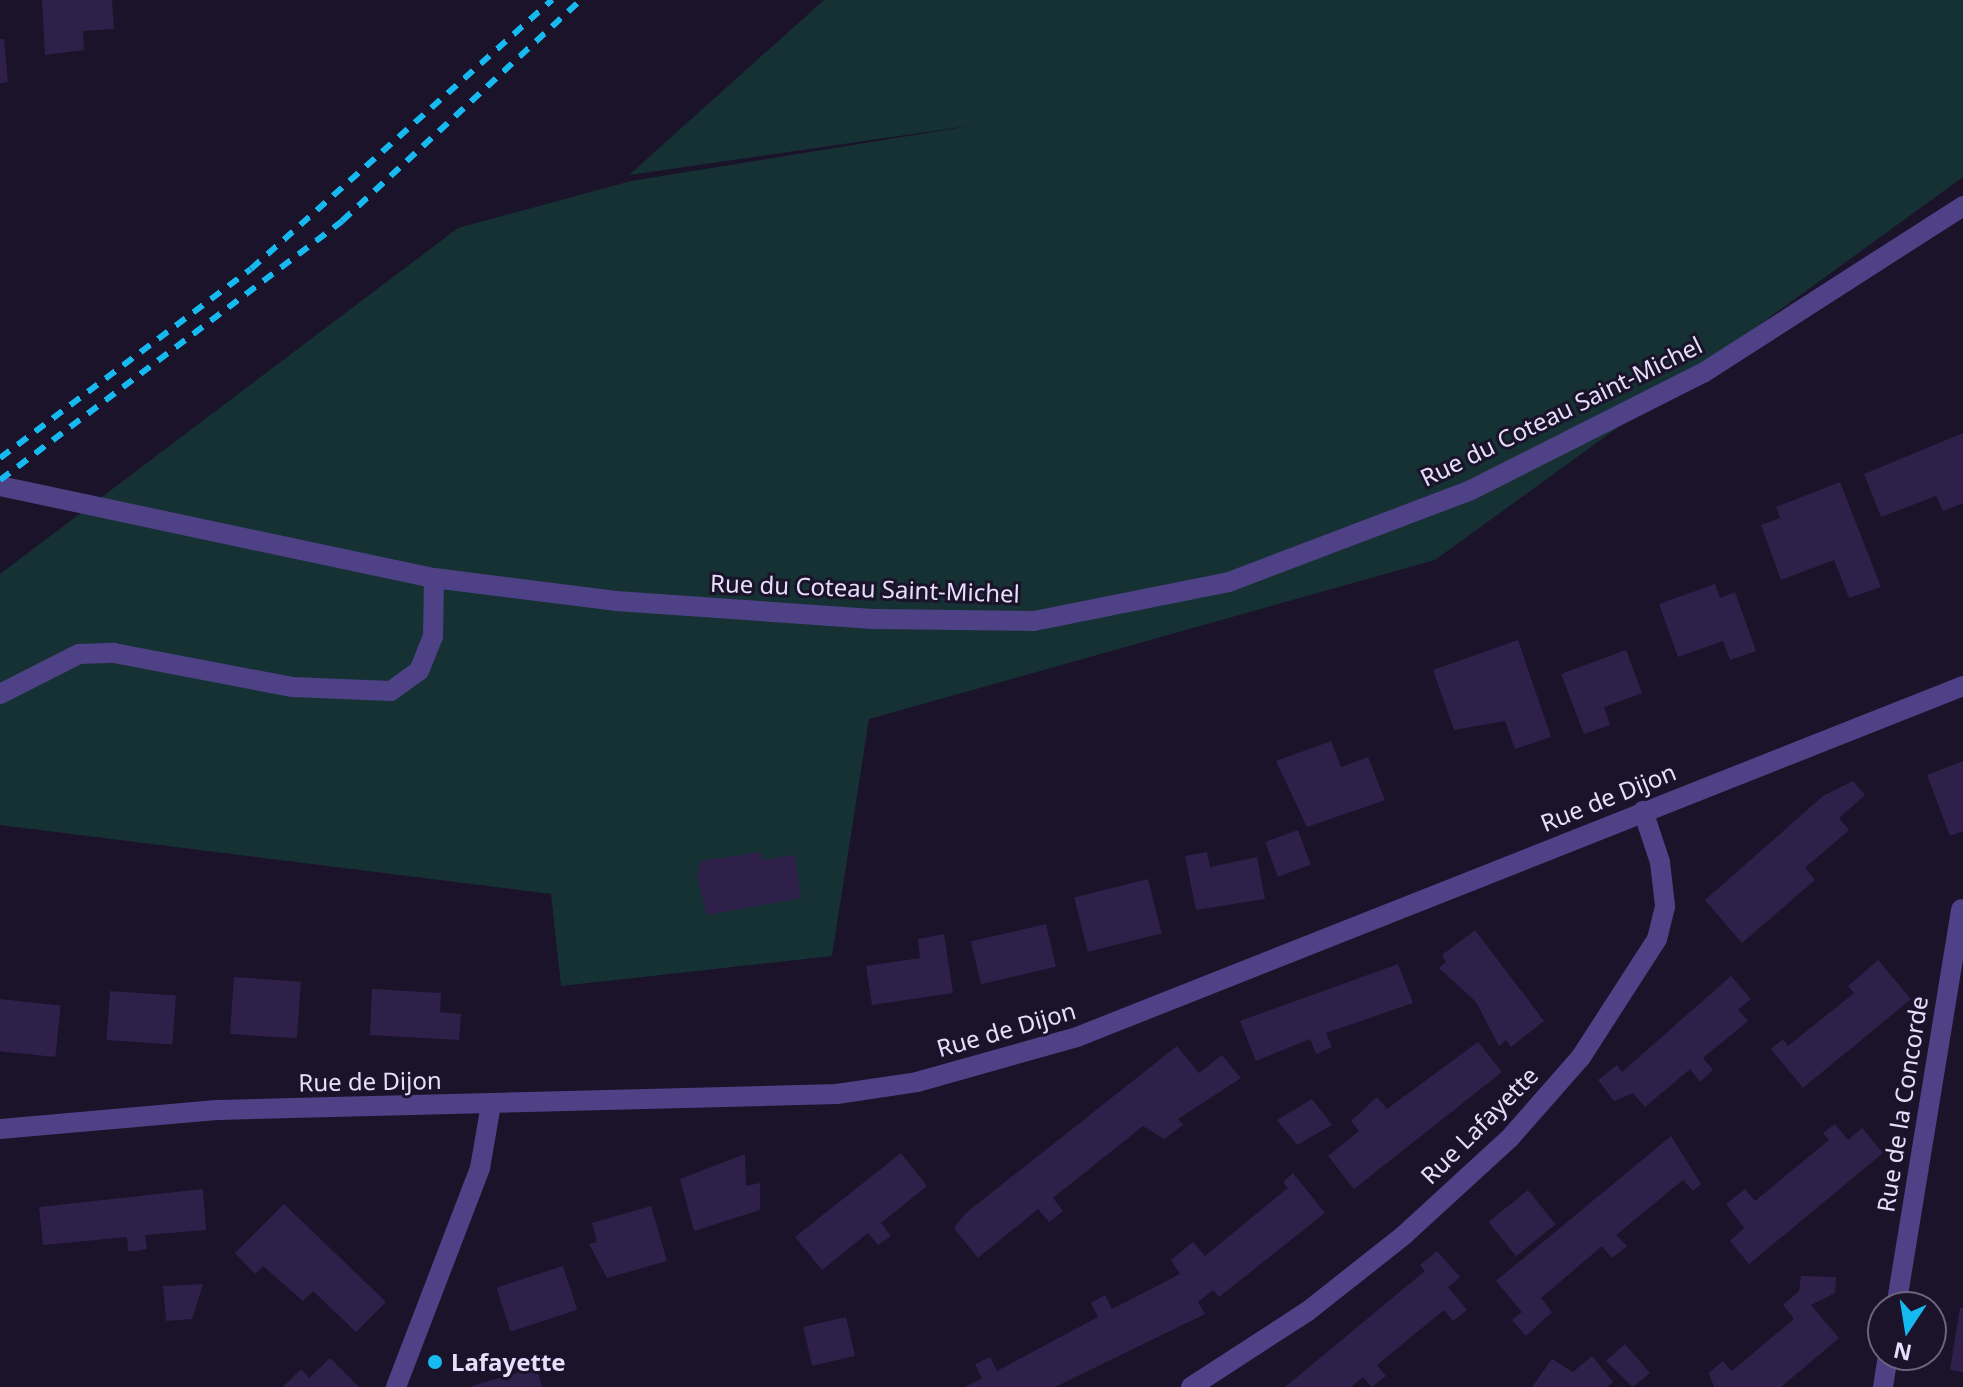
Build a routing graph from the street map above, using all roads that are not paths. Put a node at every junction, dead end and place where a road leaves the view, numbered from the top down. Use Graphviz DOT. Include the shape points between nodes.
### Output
graph roads {
  1 [pos="1963,206"];
  2 [pos="0,486"];
  3 [pos="434,578"];
  4 [pos="1963,686"];
  5 [pos="0,694"];
  6 [pos="1643,811"];
  7 [pos="1961,909"];
  8 [pos="491,1104"];
  9 [pos="0,1129"];
  10 [pos="1899,1291"];
  11 [pos="396,1387"];
  12 [pos="1191,1387"];
  1 -- 3 [label="street, Rue du Coteau Saint-Michel" via="1703,373 1471,490 1229,582 1034,621 647,604"];
  2 -- 3 [label="street, Rue du Coteau Saint-Michel"];
  3 -- 5 [label="street" via="433,637 419,671 391,691 293,687 114,653 79,654"];
  4 -- 6 [label="street, Rue de Dijon"];
  6 -- 8 [label="street, Rue de Dijon" via="1077,1037 917,1082 837,1094"];
  6 -- 12 [label="street, Rue Lafayette" via="1660,862 1659,928 1619,1006 1581,1057 1509,1139 1403,1236 1308,1311"];
  7 -- 10 [label="street, Rue de la Concorde"];
  8 -- 9 [label="street, Rue de Dijon" via="219,1110"];
  8 -- 11 [label="street" via="480,1168"];
}
